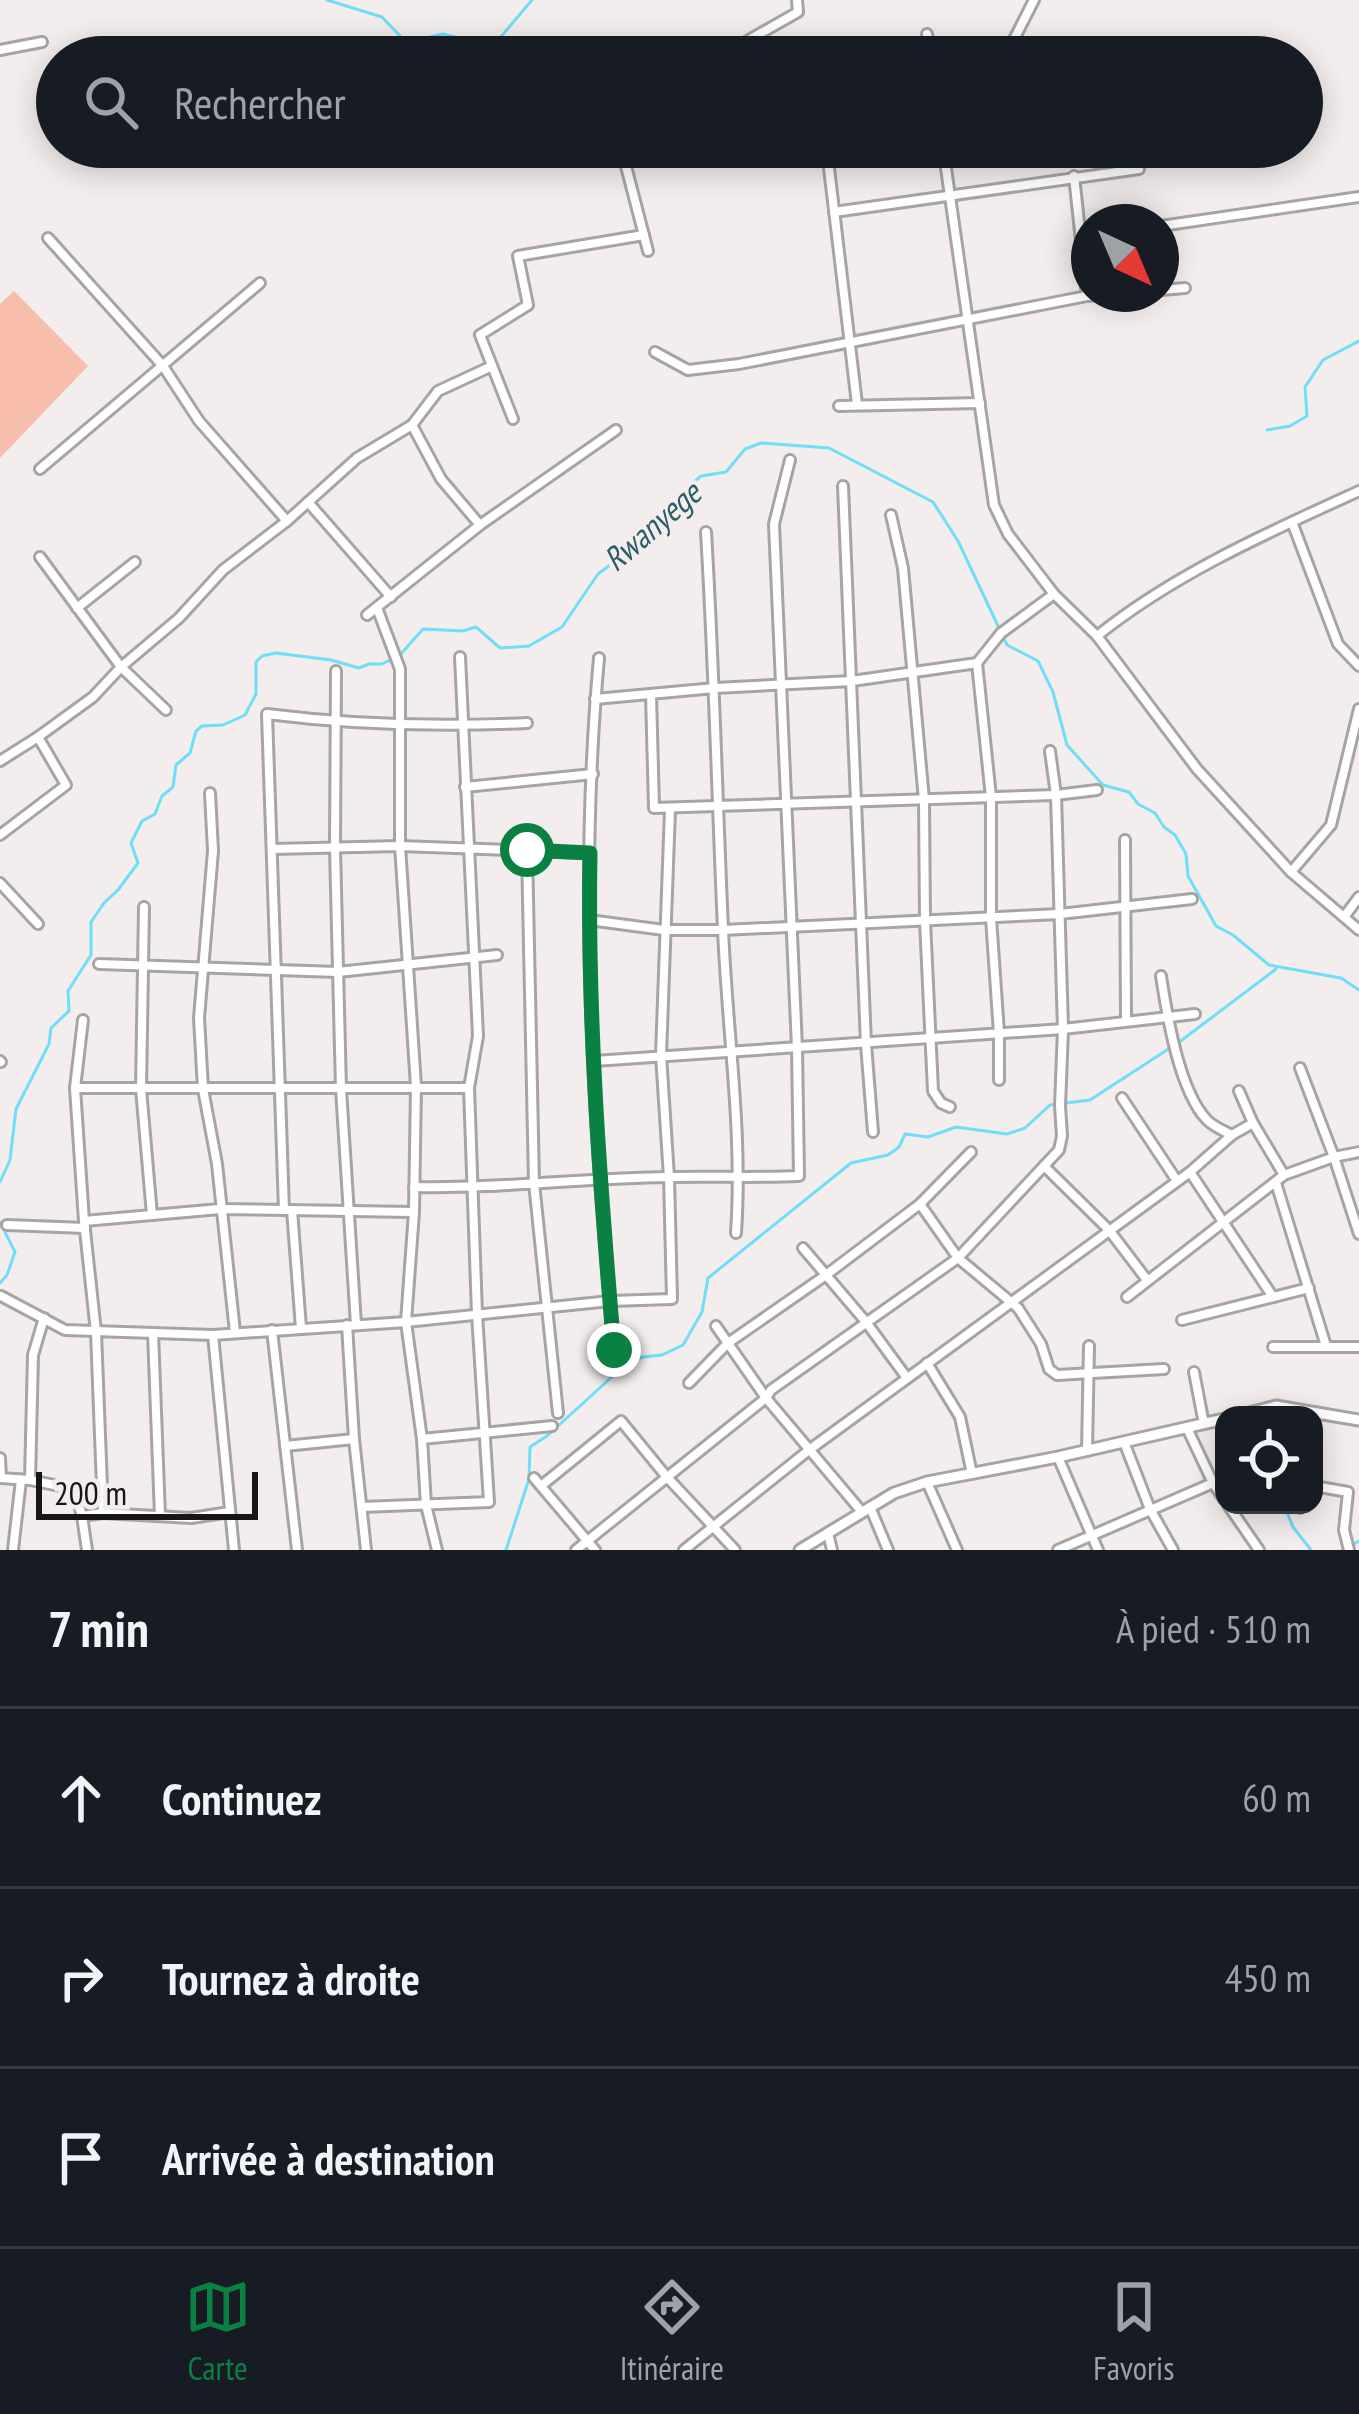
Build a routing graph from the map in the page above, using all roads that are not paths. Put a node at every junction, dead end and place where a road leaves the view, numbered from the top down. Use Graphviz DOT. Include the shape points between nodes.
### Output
graph roads {
  1 [pos="797,0"];
  2 [pos="1034,0"];
  3 [pos="755,36"];
  4 [pos="1016,36"];
  5 [pos="36,43"];
  6 [pos="0,50"];
  7 [pos="626,168"];
  8 [pos="828,168"];
  9 [pos="947,168"];
  10 [pos="1139,169"];
  11 [pos="1074,176"];
  12 [pos="950,195"];
  13 [pos="1359,197"];
  14 [pos="1079,204"];
  15 [pos="834,212"];
  16 [pos="1179,223"];
  17 [pos="644,235"];
  18 [pos="48,238"];
  19 [pos="648,251"];
  20 [pos="260,283"];
  21 [pos="1179,288"];
  22 [pos="1185,288"];
  23 [pos="1071,299"];
  24 [pos="968,318"];
  25 [pos="850,341"];
  26 [pos="655,352"];
  27 [pos="163,366"];
  28 [pos="492,366"];
  29 [pos="980,403"];
  30 [pos="857,404"];
  31 [pos="839,406"];
  32 [pos="513,419"];
  33 [pos="412,425"];
  34 [pos="616,430"];
  35 [pos="790,460"];
  36 [pos="40,469"];
  37 [pos="843,486"];
  38 [pos="1359,491"];
  39 [pos="308,502"];
  40 [pos="891,515"];
  41 [pos="287,521"];
  42 [pos="1292,521"];
  43 [pos="480,525"];
  44 [pos="706,532"];
  45 [pos="40,557"];
  46 [pos="135,562"];
  47 [pos="1054,594"];
  48 [pos="391,597"];
  49 [pos="77,608"];
  50 [pos="377,608"];
  51 [pos="367,615"];
  52 [pos="1096,636"];
  53 [pos="460,657"];
  54 [pos="599,658"];
  55 [pos="977,663"];
  56 [pos="1359,666"];
  57 [pos="121,668"];
  58 [pos="336,671"];
  59 [pos="912,672"];
  60 [pos="852,681"];
  61 [pos="780,686"];
  62 [pos="715,688"];
  63 [pos="651,694"];
  64 [pos="596,699"];
  65 [pos="1359,709"];
  66 [pos="166,710"];
  67 [pos="335,723"];
  68 [pos="527,723"];
  69 [pos="400,725"];
  70 [pos="463,726"];
  71 [pos="38,737"];
  72 [pos="1050,752"];
  73 [pos="0,760"];
  74 [pos="593,774"];
  75 [pos="465,787"];
  76 [pos="1096,790"];
  77 [pos="210,793"];
  78 [pos="1056,795"];
  79 [pos="991,796"];
  80 [pos="923,800"];
  81 [pos="855,802"];
  82 [pos="787,803"];
  83 [pos="720,805"];
  84 [pos="670,810"];
  85 [pos="0,835"];
  86 [pos="1125,840"];
  87 [pos="400,846"];
  88 [pos="468,848"];
  89 [pos="272,849"];
  90 [pos="335,849"];
  91 [pos="527,850"];
  92 [pos="590,853"];
  93 [pos="1292,872"];
  94 [pos="0,883"];
  95 [pos="1359,897"];
  96 [pos="1192,899"];
  97 [pos="1125,906"];
  98 [pos="144,907"];
  99 [pos="1060,914"];
  100 [pos="1344,917"];
  101 [pos="991,918"];
  102 [pos="590,920"];
  103 [pos="925,921"];
  104 [pos="38,924"];
  105 [pos="861,924"];
  106 [pos="793,927"];
  107 [pos="723,929"];
  108 [pos="664,930"];
  109 [pos="1359,930"];
  110 [pos="474,955"];
  111 [pos="497,955"];
  112 [pos="406,963"];
  113 [pos="100,964"];
  114 [pos="142,967"];
  115 [pos="203,967"];
  116 [pos="275,970"];
  117 [pos="338,972"];
  118 [pos="1161,976"];
  119 [pos="1195,1014"];
  120 [pos="1168,1017"];
  121 [pos="83,1020"];
  122 [pos="1126,1020"];
  123 [pos="1064,1029"];
  124 [pos="999,1034"];
  125 [pos="932,1038"];
  126 [pos="866,1044"];
  127 [pos="797,1048"];
  128 [pos="731,1053"];
  129 [pos="661,1055"];
  130 [pos="594,1061"];
  131 [pos="1300,1068"];
  132 [pos="999,1080"];
  133 [pos="416,1086"];
  134 [pos="75,1088"];
  135 [pos="140,1088"];
  136 [pos="469,1088"];
  137 [pos="203,1089"];
  138 [pos="278,1089"];
  139 [pos="341,1089"];
  140 [pos="1238,1091"];
  141 [pos="1123,1098"];
  142 [pos="950,1107"];
  143 [pos="1253,1123"];
  144 [pos="873,1132"];
  145 [pos="1232,1135"];
  146 [pos="1359,1152"];
  147 [pos="970,1153"];
  148 [pos="1334,1157"];
  149 [pos="1044,1166"];
  150 [pos="1190,1172"];
  151 [pos="669,1177"];
  152 [pos="740,1179"];
  153 [pos="1280,1179"];
  154 [pos="599,1180"];
  155 [pos="1177,1180"];
  156 [pos="534,1183"];
  157 [pos="414,1187"];
  158 [pos="472,1188"];
  159 [pos="920,1204"];
  160 [pos="220,1209"];
  161 [pos="288,1210"];
  162 [pos="351,1211"];
  163 [pos="414,1212"];
  164 [pos="152,1215"];
  165 [pos="1223,1223"];
  166 [pos="84,1224"];
  167 [pos="7,1225"];
  168 [pos="1109,1230"];
  169 [pos="736,1233"];
  170 [pos="1359,1234"];
  171 [pos="803,1248"];
  172 [pos="958,1258"];
  173 [pos="826,1275"];
  174 [pos="1148,1281"];
  175 [pos="1309,1288"];
  176 [pos="1,1296"];
  177 [pos="1127,1297"];
  178 [pos="1273,1297"];
  179 [pos="610,1301"];
  180 [pos="1011,1302"];
  181 [pos="545,1307"];
  182 [pos="477,1314"];
  183 [pos="44,1318"];
  184 [pos="1182,1321"];
  185 [pos="406,1322"];
  186 [pos="866,1322"];
  187 [pos="351,1325"];
  188 [pos="716,1326"];
  189 [pos="301,1328"];
  190 [pos="272,1330"];
  191 [pos="96,1332"];
  192 [pos="235,1332"];
  193 [pos="153,1333"];
  194 [pos="213,1335"];
  195 [pos="728,1343"];
  196 [pos="1090,1346"];
  197 [pos="1273,1346"];
  198 [pos="1326,1346"];
  199 [pos="1359,1347"];
  200 [pos="614,1350"];
  201 [pos="927,1363"];
  202 [pos="1164,1369"];
  203 [pos="1089,1372"];
  204 [pos="1194,1372"];
  205 [pos="907,1378"];
  206 [pos="689,1383"];
  207 [pos="766,1398"];
  208 [pos="558,1413"];
  209 [pos="1323,1416"];
  210 [pos="1359,1420"];
  211 [pos="1215,1421"];
  212 [pos="1204,1424"];
  213 [pos="552,1426"];
  214 [pos="1187,1428"];
  215 [pos="484,1431"];
  216 [pos="354,1439"];
  217 [pos="422,1439"];
  218 [pos="1124,1442"];
  219 [pos="285,1447"];
  220 [pos="809,1450"];
  221 [pos="1087,1450"];
  222 [pos="1058,1457"];
  223 [pos="0,1458"];
  224 [pos="972,1474"];
  225 [pos="666,1476"];
  226 [pos="0,1478"];
  227 [pos="26,1480"];
  228 [pos="927,1482"];
  229 [pos="1213,1483"];
  230 [pos="1215,1486"];
  231 [pos="1323,1488"];
  232 [pos="425,1505"];
  233 [pos="362,1507"];
  234 [pos="866,1509"];
  235 [pos="1150,1510"];
  236 [pos="230,1512"];
  237 [pos="103,1513"];
  238 [pos="1234,1514"];
  239 [pos="82,1516"];
  240 [pos="160,1516"];
  241 [pos="714,1527"];
  242 [pos="828,1533"];
  243 [pos="1091,1534"];
  244 [pos="591,1546"];
  245 [pos="13,1550"];
  246 [pos="86,1550"];
  247 [pos="234,1550"];
  248 [pos="296,1550"];
  249 [pos="366,1550"];
  250 [pos="437,1550"];
  251 [pos="576,1550"];
  252 [pos="684,1550"];
  253 [pos="735,1550"];
  254 [pos="800,1550"];
  255 [pos="832,1550"];
  256 [pos="888,1550"];
  257 [pos="957,1550"];
  258 [pos="1058,1550"];
  259 [pos="1098,1550"];
  260 [pos="1173,1550"];
  261 [pos="1259,1550"];
  262 [pos="1349,1550"];
  1 -- 3 [label="street" via="798,12"];
  2 -- 4 [label="street"];
  5 -- 6 [label="street"];
  7 -- 17 [label="street"];
  8 -- 15 [label="street"];
  9 -- 12 [label="street"];
  10 -- 11 [label="street"];
  11 -- 12 [label="street"];
  11 -- 14 [label="street"];
  12 -- 15 [label="street"];
  12 -- 24 [label="street"];
  13 -- 16 [label="street"];
  15 -- 25 [label="street"];
  17 -- 19 [label="street"];
  17 -- 28 [label="street" via="518,256 528,305 480,335"];
  18 -- 27 [label="street"];
  20 -- 27 [label="street"];
  21 -- 22 [label="street"];
  23 -- 24 [label="street"];
  24 -- 25 [label="street"];
  24 -- 29 [label="street"];
  25 -- 26 [label="street" via="688,370"];
  25 -- 30 [label="street"];
  27 -- 36 [label="street"];
  27 -- 41 [label="street" via="199,421"];
  28 -- 32 [label="street"];
  28 -- 33 [label="street" via="439,391"];
  29 -- 30 [label="street"];
  29 -- 47 [label="street" via="994,505"];
  30 -- 31 [label="street"];
  33 -- 39 [label="street" via="357,458"];
  33 -- 43 [label="street" via="441,479"];
  34 -- 43 [label="street"];
  35 -- 61 [label="street" via="774,524"];
  37 -- 60 [label="street"];
  38 -- 42 [label="street"];
  39 -- 41 [label="street"];
  39 -- 48 [label="street"];
  40 -- 59 [label="street"];
  41 -- 57 [label="street"];
  42 -- 52 [label="street" via="1138,603"];
  42 -- 56 [label="street" via="1338,644"];
  43 -- 48 [label="street"];
  44 -- 62 [label="street"];
  45 -- 49 [label="street"];
  46 -- 49 [label="street"];
  47 -- 52 [label="street"];
  47 -- 55 [label="street" via="1001,633"];
  48 -- 50 [label="street"];
  49 -- 57 [label="street"];
  50 -- 51 [label="street"];
  50 -- 69 [label="street" via="400,668"];
  52 -- 93 [label="street" via="1197,769"];
  53 -- 70 [label="street"];
  54 -- 64 [label="street"];
  55 -- 59 [label="street"];
  55 -- 79 [label="street"];
  57 -- 66 [label="street"];
  57 -- 71 [label="street"];
  58 -- 67 [label="street"];
  59 -- 60 [label="street"];
  59 -- 80 [label="street"];
  60 -- 61 [label="street"];
  60 -- 81 [label="street"];
  61 -- 62 [label="street"];
  61 -- 82 [label="street"];
  62 -- 63 [label="street"];
  62 -- 83 [label="street"];
  63 -- 64 [label="street"];
  63 -- 84 [label="street" via="654,808"];
  64 -- 74 [label="street"];
  65 -- 93 [label="street" via="1330,825"];
  67 -- 69 [label="street"];
  67 -- 89 [label="street" via="267,714"];
  67 -- 90 [label="street"];
  68 -- 70 [label="street"];
  69 -- 70 [label="street"];
  69 -- 87 [label="street"];
  70 -- 75 [label="street"];
  71 -- 73 [label="street"];
  71 -- 85 [label="street" via="66,785"];
  72 -- 78 [label="street"];
  74 -- 75 [label="street"];
  74 -- 92 [label="street"];
  75 -- 88 [label="street"];
  76 -- 78 [label="street"];
  77 -- 115 [label="street"];
  78 -- 79 [label="street"];
  78 -- 99 [label="street"];
  79 -- 80 [label="street"];
  79 -- 101 [label="street"];
  80 -- 81 [label="street"];
  80 -- 103 [label="street"];
  81 -- 82 [label="street"];
  81 -- 105 [label="street"];
  82 -- 83 [label="street"];
  82 -- 106 [label="street"];
  83 -- 84 [label="street"];
  83 -- 107 [label="street"];
  84 -- 108 [label="street"];
  86 -- 97 [label="street"];
  87 -- 88 [label="street"];
  87 -- 90 [label="street"];
  87 -- 112 [label="street"];
  88 -- 91 [label="street"];
  88 -- 110 [label="street"];
  89 -- 90 [label="street"];
  89 -- 116 [label="street"];
  90 -- 117 [label="street"];
  91 -- 92 [label="street"];
  91 -- 156 [label="street"];
  92 -- 102 [label="street"];
  93 -- 100 [label="street"];
  94 -- 104 [label="street"];
  95 -- 100 [label="street"];
  96 -- 97 [label="street"];
  97 -- 99 [label="street"];
  97 -- 122 [label="street"];
  98 -- 114 [label="street"];
  99 -- 101 [label="street"];
  99 -- 123 [label="street"];
  100 -- 109 [label="street"];
  101 -- 103 [label="street"];
  101 -- 124 [label="street"];
  102 -- 108 [label="street"];
  102 -- 130 [label="street"];
  103 -- 105 [label="street"];
  103 -- 125 [label="street"];
  105 -- 106 [label="street"];
  105 -- 126 [label="street"];
  106 -- 107 [label="street"];
  106 -- 127 [label="street"];
  107 -- 108 [label="street"];
  107 -- 128 [label="street"];
  108 -- 129 [label="street"];
  110 -- 111 [label="street"];
  110 -- 112 [label="street"];
  110 -- 136 [label="street" via="478,1036"];
  112 -- 117 [label="street"];
  112 -- 133 [label="street"];
  113 -- 114 [label="street"];
  114 -- 115 [label="street"];
  114 -- 135 [label="street"];
  115 -- 116 [label="street"];
  115 -- 137 [label="street"];
  116 -- 117 [label="street"];
  116 -- 138 [label="street"];
  117 -- 139 [label="street"];
  118 -- 120 [label="street"];
  119 -- 120 [label="street"];
  120 -- 122 [label="street"];
  120 -- 145 [label="street" via="1192,1094 1207,1120"];
  121 -- 134 [label="street"];
  122 -- 123 [label="street"];
  123 -- 124 [label="street"];
  123 -- 149 [label="street" via="1062,1136"];
  124 -- 125 [label="street"];
  124 -- 132 [label="street"];
  125 -- 126 [label="street"];
  125 -- 142 [label="street" via="933,1091"];
  126 -- 127 [label="street"];
  126 -- 144 [label="street"];
  127 -- 128 [label="street"];
  127 -- 152 [label="street" via="799,1175"];
  128 -- 129 [label="street"];
  128 -- 152 [label="street"];
  129 -- 130 [label="street"];
  129 -- 151 [label="street"];
  130 -- 154 [label="street"];
  131 -- 148 [label="street"];
  133 -- 136 [label="street"];
  133 -- 139 [label="street"];
  133 -- 157 [label="street"];
  134 -- 135 [label="street"];
  134 -- 166 [label="street"];
  135 -- 137 [label="street"];
  135 -- 164 [label="street"];
  136 -- 158 [label="street"];
  137 -- 138 [label="street"];
  137 -- 160 [label="street"];
  138 -- 139 [label="street"];
  138 -- 161 [label="street"];
  139 -- 162 [label="street"];
  140 -- 143 [label="street"];
  141 -- 155 [label="street"];
  143 -- 145 [label="street"];
  143 -- 153 [label="street"];
  145 -- 150 [label="street"];
  146 -- 148 [label="street"];
  147 -- 159 [label="street"];
  148 -- 153 [label="street"];
  148 -- 170 [label="street"];
  149 -- 168 [label="street"];
  149 -- 172 [label="street"];
  150 -- 155 [label="street"];
  150 -- 165 [label="street"];
  151 -- 152 [label="street"];
  151 -- 154 [label="street"];
  151 -- 179 [label="street" via="672,1300"];
  152 -- 169 [label="street"];
  153 -- 165 [label="street"];
  153 -- 175 [label="street"];
  154 -- 156 [label="street"];
  154 -- 179 [label="street"];
  155 -- 168 [label="street"];
  156 -- 158 [label="street"];
  156 -- 181 [label="street"];
  157 -- 158 [label="street"];
  157 -- 163 [label="street"];
  158 -- 182 [label="street"];
  159 -- 172 [label="street"];
  159 -- 173 [label="street"];
  160 -- 161 [label="street"];
  160 -- 164 [label="street"];
  160 -- 192 [label="street"];
  161 -- 162 [label="street"];
  161 -- 189 [label="street"];
  162 -- 163 [label="street"];
  162 -- 187 [label="street"];
  163 -- 185 [label="street"];
  164 -- 166 [label="street"];
  165 -- 174 [label="street"];
  165 -- 178 [label="street"];
  166 -- 167 [label="street"];
  166 -- 191 [label="street"];
  168 -- 174 [label="street"];
  168 -- 180 [label="street"];
  171 -- 173 [label="street"];
  172 -- 180 [label="street"];
  172 -- 186 [label="street"];
  173 -- 186 [label="street"];
  173 -- 195 [label="street"];
  174 -- 177 [label="street"];
  175 -- 178 [label="street"];
  175 -- 198 [label="street"];
  176 -- 183 [label="street"];
  178 -- 184 [label="street"];
  179 -- 181 [label="street"];
  179 -- 200 [label="street"];
  180 -- 201 [label="street"];
  180 -- 203 [label="street" via="1049,1370"];
  181 -- 182 [label="street"];
  181 -- 208 [label="street"];
  182 -- 185 [label="street"];
  182 -- 215 [label="street"];
  183 -- 191 [label="street" via="64,1330"];
  183 -- 227 [label="street" via="33,1355"];
  185 -- 187 [label="street"];
  185 -- 217 [label="street"];
  186 -- 205 [label="street"];
  186 -- 207 [label="street"];
  187 -- 189 [label="street"];
  187 -- 216 [label="street"];
  188 -- 195 [label="street"];
  189 -- 190 [label="street"];
  190 -- 192 [label="street"];
  190 -- 219 [label="street"];
  191 -- 193 [label="street"];
  191 -- 237 [label="street"];
  192 -- 194 [label="street"];
  193 -- 194 [label="street"];
  193 -- 240 [label="street"];
  194 -- 236 [label="street"];
  195 -- 206 [label="street"];
  195 -- 207 [label="street"];
  196 -- 203 [label="street"];
  197 -- 198 [label="street"];
  198 -- 199 [label="street"];
  201 -- 205 [label="street"];
  201 -- 224 [label="street" via="960,1417"];
  202 -- 203 [label="street"];
  203 -- 221 [label="street"];
  204 -- 212 [label="street"];
  205 -- 220 [label="street"];
  207 -- 220 [label="street"];
  207 -- 225 [label="street"];
  209 -- 210 [label="street"];
  211 -- 212 [label="street"];
  212 -- 214 [label="street"];
  213 -- 215 [label="street"];
  214 -- 218 [label="street"];
  214 -- 229 [label="street"];
  215 -- 217 [label="street"];
  215 -- 232 [label="street" via="489,1502"];
  216 -- 219 [label="street"];
  216 -- 233 [label="street"];
  217 -- 232 [label="street"];
  218 -- 221 [label="street"];
  218 -- 235 [label="street"];
  219 -- 248 [label="street"];
  220 -- 234 [label="street"];
  220 -- 241 [label="street"];
  221 -- 222 [label="street"];
  222 -- 224 [label="street"];
  222 -- 243 [label="street"];
  223 -- 226 [label="street"];
  224 -- 228 [label="street"];
  225 -- 241 [label="street"];
  225 -- 244 [label="street"];
  225 -- 244 [label="street" via="621,1421 537,1482"];
  226 -- 227 [label="street"];
  227 -- 239 [label="street" via="74,1489"];
  227 -- 245 [label="street"];
  228 -- 234 [label="street"];
  228 -- 257 [label="street"];
  229 -- 230 [label="street"];
  229 -- 235 [label="street"];
  231 -- 262 [label="street" via="1348,1492"];
  232 -- 233 [label="street"];
  232 -- 250 [label="street"];
  233 -- 249 [label="street"];
  234 -- 242 [label="street"];
  234 -- 256 [label="street"];
  235 -- 243 [label="street"];
  235 -- 260 [label="street"];
  236 -- 240 [label="street"];
  236 -- 247 [label="street"];
  237 -- 239 [label="street"];
  237 -- 240 [label="street"];
  238 -- 261 [label="street"];
  239 -- 246 [label="street"];
  241 -- 252 [label="street"];
  241 -- 253 [label="street"];
  242 -- 254 [label="street"];
  242 -- 255 [label="street"];
  243 -- 258 [label="street"];
  243 -- 259 [label="street"];
  244 -- 251 [label="street"];
}
